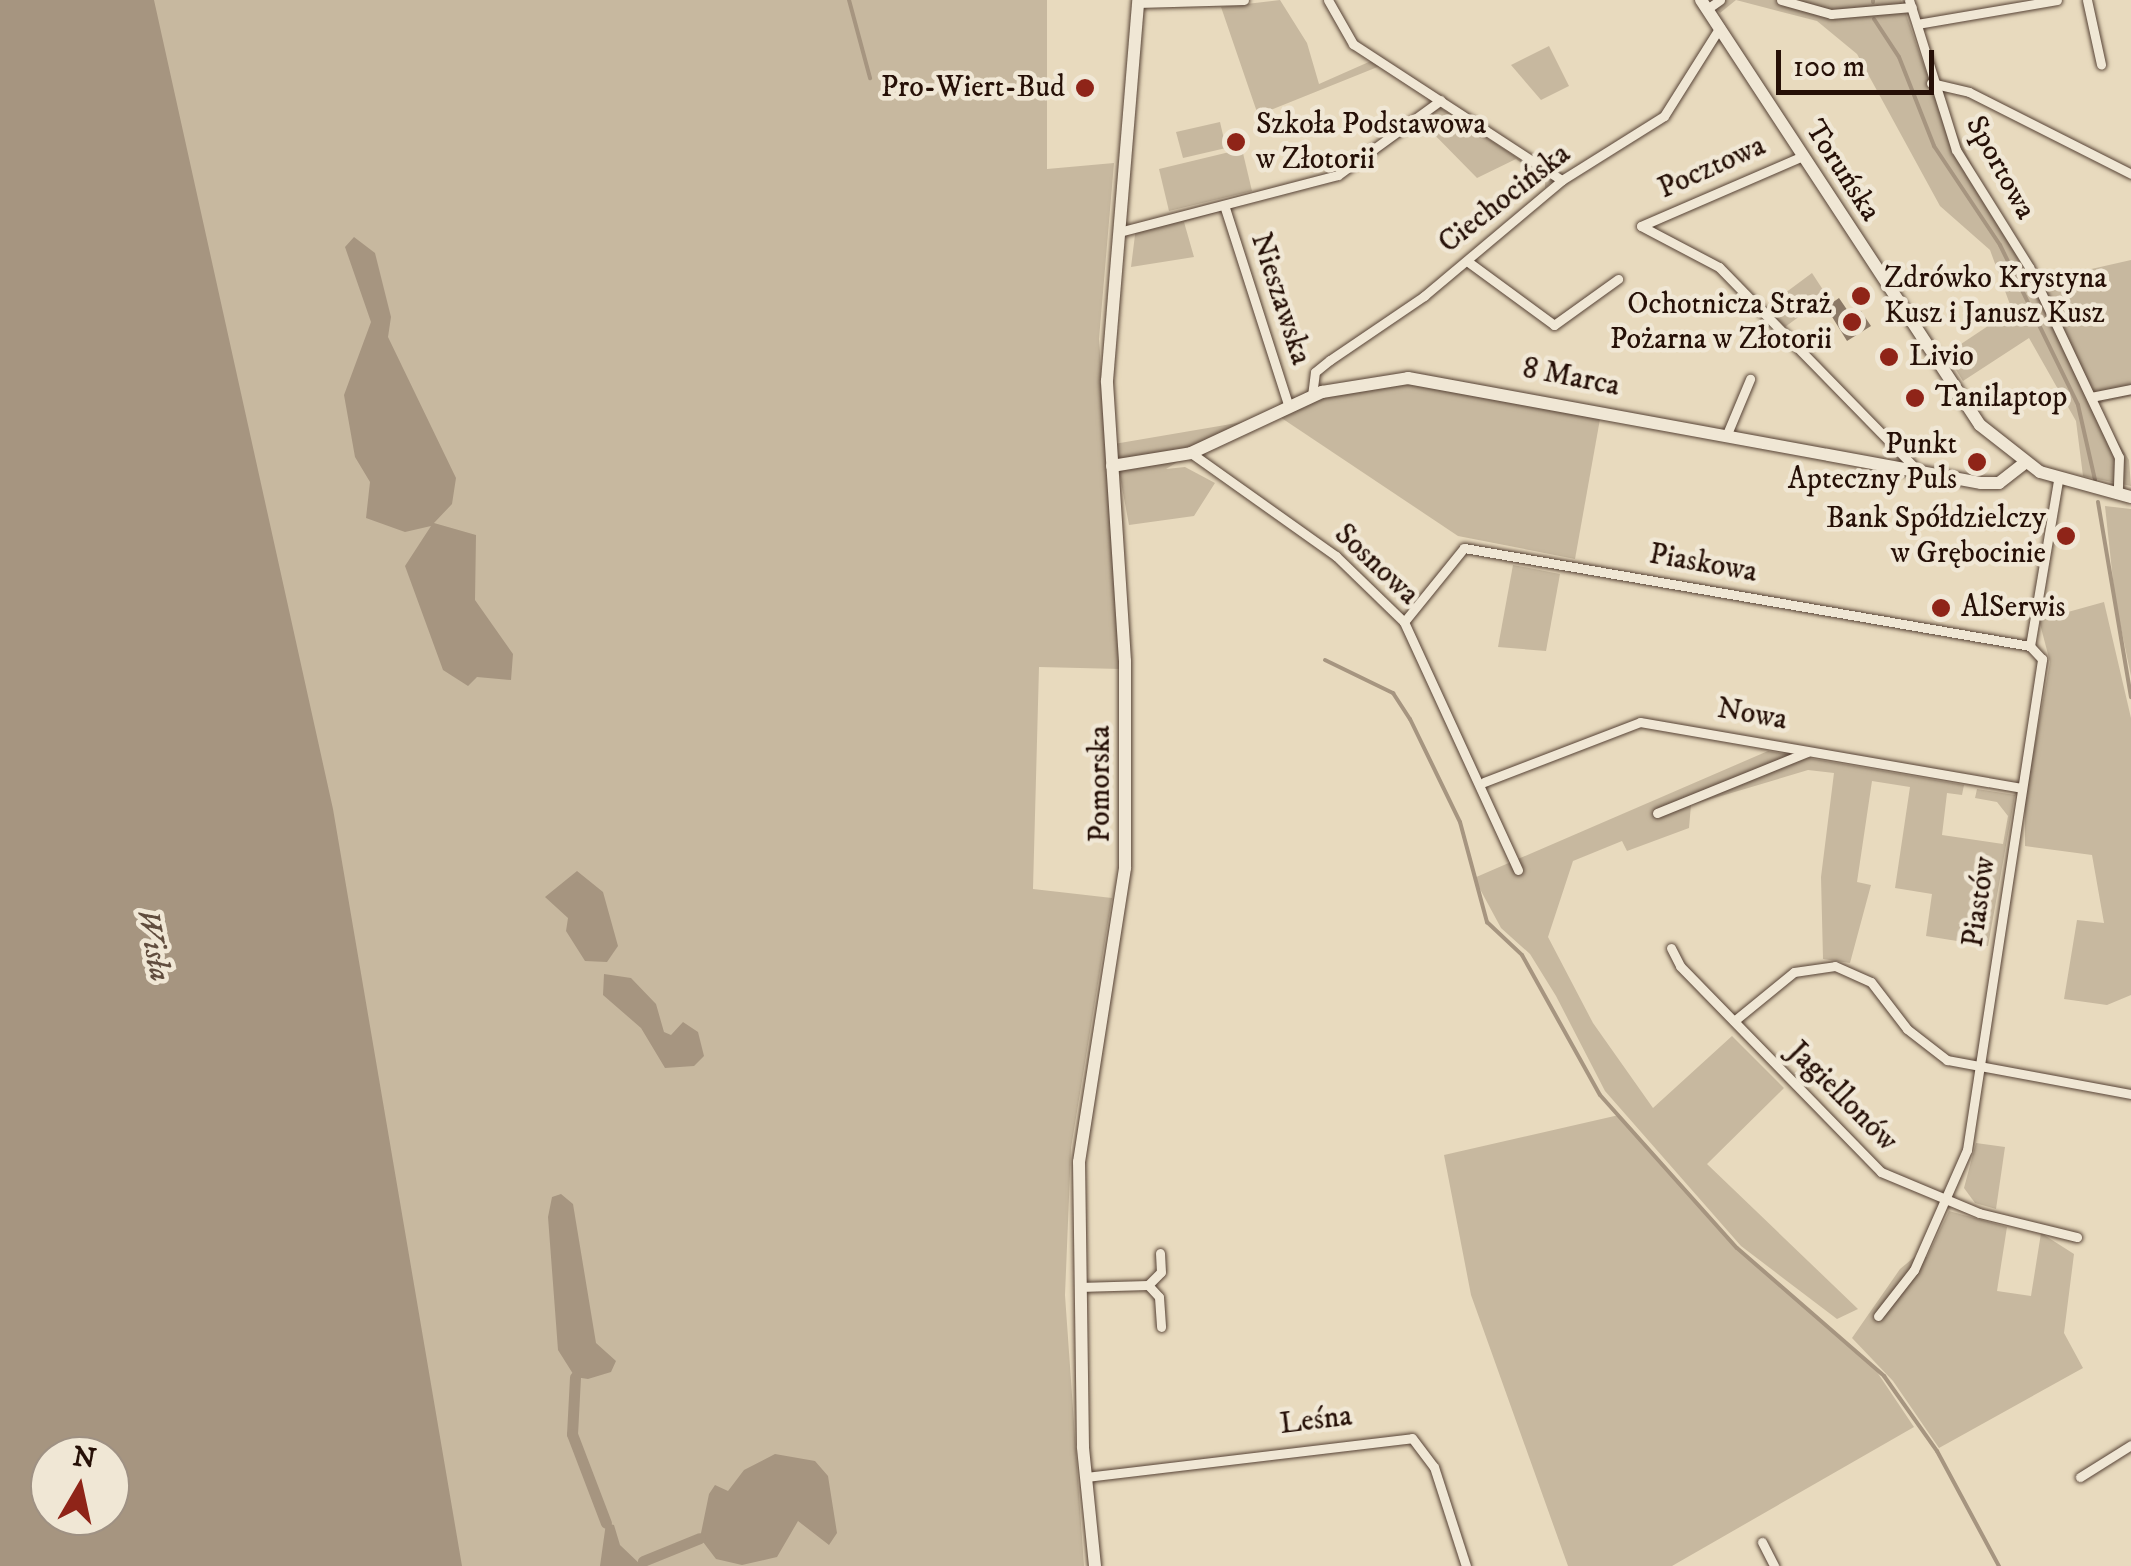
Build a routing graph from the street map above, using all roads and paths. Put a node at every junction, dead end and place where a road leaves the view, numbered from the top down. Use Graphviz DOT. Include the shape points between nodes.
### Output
graph roads {
  1 [pos="1244,0"];
  2 [pos="1328,0"];
  3 [pos="1720,0"];
  4 [pos="1781,0"];
  5 [pos="2057,0"];
  6 [pos="2087,0"];
  7 [pos="1137,2"];
  8 [pos="1226,2"];
  9 [pos="1704,4"];
  10 [pos="1911,4"];
  11 [pos="1917,24"];
  12 [pos="1720,27"];
  13 [pos="2101,64"];
  14 [pos="1930,83"];
  15 [pos="1441,100"];
  16 [pos="1803,156"];
  17 [pos="2131,174"];
  18 [pos="1562,180"];
  19 [pos="1225,208"];
  20 [pos="1118,232"];
  21 [pos="1467,260"];
  22 [pos="1618,279"];
  23 [pos="1750,379"];
  24 [pos="2131,388"];
  25 [pos="1312,396"];
  26 [pos="2090,397"];
  27 [pos="1288,404"];
  28 [pos="1727,434"];
  29 [pos="1192,453"];
  30 [pos="2025,462"];
  31 [pos="1112,466"];
  32 [pos="1918,471"];
  33 [pos="2058,480"];
  34 [pos="2125,495"];
  35 [pos="1404,622"];
  36 [pos="2030,646"];
  37 [pos="1810,750"];
  38 [pos="1484,782"];
  39 [pos="2021,788"];
  40 [pos="1657,812"];
  41 [pos="1518,870"];
  42 [pos="1670,948"];
  43 [pos="1734,1022"];
  44 [pos="1980,1067"];
  45 [pos="2131,1094"];
  46 [pos="1949,1202"];
  47 [pos="2077,1238"];
  48 [pos="1160,1253"];
  49 [pos="1148,1285"];
  50 [pos="1079,1287"];
  51 [pos="1878,1316"];
  52 [pos="1162,1327"];
  53 [pos="2131,1446"];
  54 [pos="1086,1477"];
  55 [pos="2080,1477"];
  56 [pos="1762,1542"];
  57 [pos="1095,1566"];
  58 [pos="1466,1566"];
  59 [pos="1774,1566"];
  1 -- 8 [label="street"];
  2 -- 15 [label="street" via="1346,38"];
  3 -- 9 [label="street"];
  4 -- 10 [label="street" via="1831,14"];
  5 -- 11 [label="street"];
  6 -- 13 [label="street"];
  7 -- 8 [label="street"];
  7 -- 20 [label="main road, Pomorska"];
  9 -- 12 [label="main road, Toruńska"];
  10 -- 11 [label="street, Sportowa"];
  11 -- 14 [label="street, Sportowa"];
  12 -- 16 [label="main road, Toruńska"];
  12 -- 18 [label="street, Ciechocińska" via="1664,116"];
  14 -- 17 [label="street" via="1970,92"];
  14 -- 26 [label="street, Sportowa" via="1956,150 2029,267"];
  15 -- 18 [label="street"];
  15 -- 19 [label="street" via="1338,175"];
  16 -- 30 [label="main road, Toruńska" via="1960,402"];
  16 -- 32 [label="street, Pocztowa" via="1641,226 1720,266"];
  18 -- 21 [label="street, Ciechocińska"];
  19 -- 20 [label="street"];
  19 -- 27 [label="street, Nieszawska"];
  20 -- 31 [label="main road, Pomorska" via="1108,380"];
  21 -- 22 [label="street" via="1554,324"];
  21 -- 25 [label="street, Ciechocińska" via="1315,372"];
  23 -- 28 [label="street"];
  24 -- 26 [label="street"];
  25 -- 27 [label="main road, 8 Marca"];
  25 -- 28 [label="main road, 8 Marca" via="1444,378"];
  26 -- 34 [label="street, Sportowa" via="2119,457"];
  27 -- 29 [label="main road, 8 Marca"];
  28 -- 32 [label="main road, 8 Marca"];
  29 -- 31 [label="main road, 8 Marca"];
  29 -- 35 [label="street, Sosnowa" via="1336,556"];
  30 -- 32 [label="main road, 8 Marca" via="1995,484"];
  30 -- 33 [label="main road, Toruńska"];
  31 -- 50 [label="main road, Pomorska" via="1125,662 1125,868 1082,1133"];
  33 -- 34 [label="main road, Toruńska"];
  33 -- 36 [label="street, Piastów"];
  35 -- 36 [label="street, Piaskowa" via="1464,548"];
  35 -- 38 [label="street, Sosnowa"];
  36 -- 39 [label="street, Piastów" via="2042,659"];
  37 -- 38 [label="street, Nowa" via="1640,722"];
  37 -- 39 [label="street, Nowa"];
  37 -- 40 [label="street"];
  38 -- 41 [label="street, Sosnowa"];
  39 -- 44 [label="street, Piastów"];
  42 -- 43 [label="street, Jagiellonów"];
  43 -- 44 [label="street" via="1794,972 1835,966 1871,982 1932,1052"];
  43 -- 46 [label="street, Jagiellonów" via="1858,1156"];
  44 -- 45 [label="street"];
  44 -- 46 [label="street, Piastów"];
  46 -- 47 [label="street, Jagiellonów"];
  46 -- 51 [label="street, Piastów" via="1914,1270"];
  48 -- 49 [label="street" via="1159,1275"];
  49 -- 50 [label="street"];
  49 -- 52 [label="street" via="1159,1296"];
  50 -- 54 [label="main road, Pomorska"];
  53 -- 55 [label="street"];
  54 -- 57 [label="main road, Pomorska"];
  54 -- 58 [label="street, Leśna" via="1412,1438 1434,1467"];
  56 -- 59 [label="street"];
}
